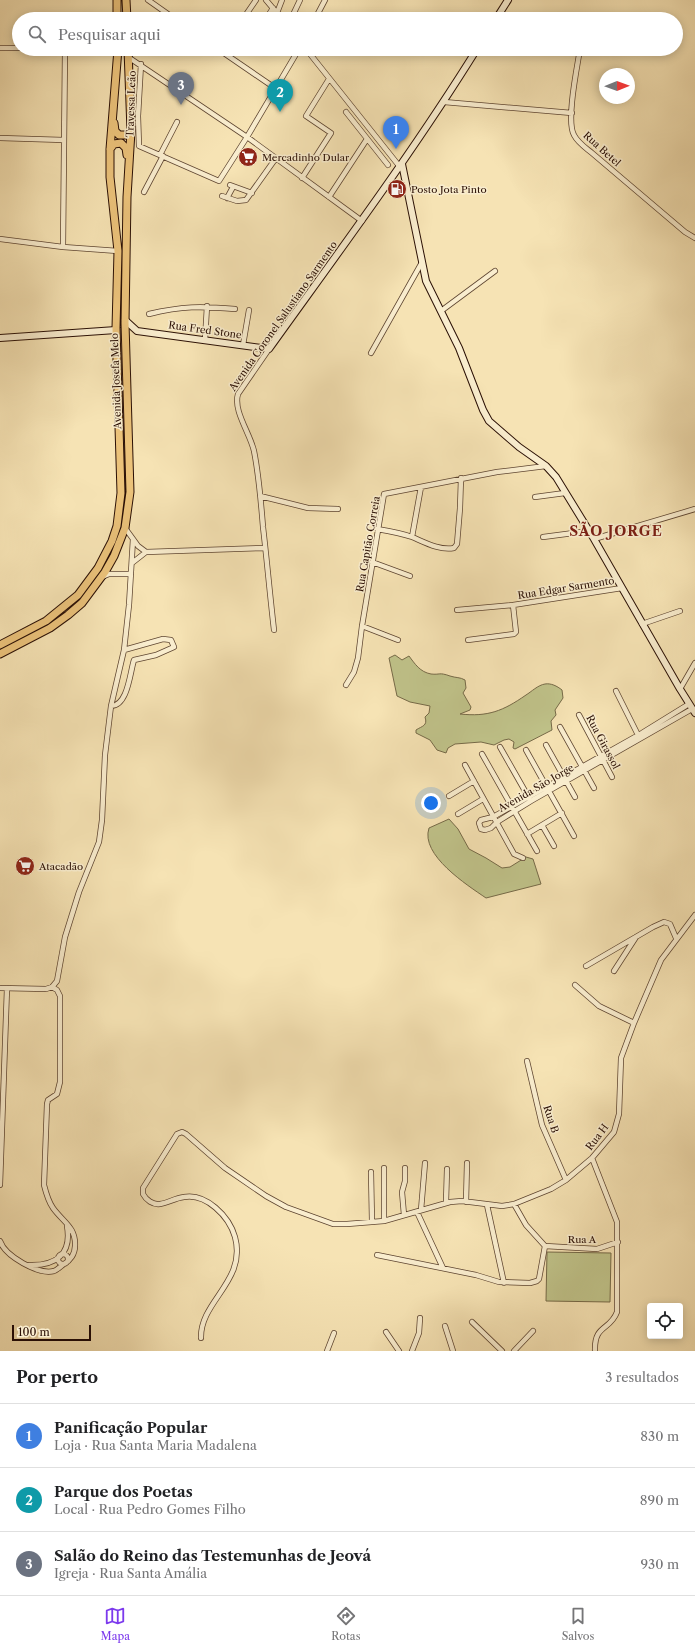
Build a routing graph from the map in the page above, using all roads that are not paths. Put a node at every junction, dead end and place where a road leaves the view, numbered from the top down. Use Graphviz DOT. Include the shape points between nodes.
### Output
graph roads {
  1 [pos="117,0"];
  2 [pos="126,0"];
  3 [pos="148,0"];
  4 [pos="256,0"];
  5 [pos="266,0"];
  6 [pos="282,0"];
  7 [pos="300,0"];
  8 [pos="325,0"];
  9 [pos="508,0"];
  10 [pos="273,8"];
  11 [pos="118,12"];
  12 [pos="127,12"];
  13 [pos="165,12"];
  14 [pos="248,12"];
  15 [pos="270,12"];
  16 [pos="276,12"];
  17 [pos="277,12"];
  18 [pos="294,12"];
  19 [pos="319,12"];
  20 [pos="500,12"];
  21 [pos="0,48"];
  22 [pos="12,48"];
  23 [pos="65,56"];
  24 [pos="117,56"];
  25 [pos="228,56"];
  26 [pos="295,56"];
  27 [pos="311,56"];
  28 [pos="473,56"];
  29 [pos="579,56"];
  30 [pos="128,57"];
  31 [pos="141,64"];
  32 [pos="329,79"];
  33 [pos="275,88"];
  34 [pos="444,102"];
  35 [pos="112,111"];
  36 [pos="346,112"];
  37 [pos="572,113"];
  38 [pos="134,116"];
  39 [pos="177,122"];
  40 [pos="131,131"];
  41 [pos="247,137"];
  42 [pos="0,138"];
  43 [pos="367,139"];
  44 [pos="64,140"];
  45 [pos="110,149"];
  46 [pos="162,156"];
  47 [pos="276,158"];
  48 [pos="388,165"];
  49 [pos="401,166"];
  50 [pos="128,167"];
  51 [pos="302,178"];
  52 [pos="144,192"];
  53 [pos="252,193"];
  54 [pos="222,196"];
  55 [pos="329,197"];
  56 [pos="227,198"];
  57 [pos="362,221"];
  58 [pos="695,238"];
  59 [pos="0,239"];
  60 [pos="63,247"];
  61 [pos="118,251"];
  62 [pos="421,264"];
  63 [pos="495,271"];
  64 [pos="207,306"];
  65 [pos="235,309"];
  66 [pos="250,310"];
  67 [pos="441,311"];
  68 [pos="149,314"];
  69 [pos="125,320"];
  70 [pos="116,330"];
  71 [pos="137,331"];
  72 [pos="0,338"];
  73 [pos="125,339"];
  74 [pos="205,340"];
  75 [pos="243,345"];
  76 [pos="270,349"];
  77 [pos="371,353"];
  78 [pos="546,466"];
  79 [pos="461,478"];
  80 [pos="421,487"];
  81 [pos="565,493"];
  82 [pos="260,496"];
  83 [pos="535,497"];
  84 [pos="338,509"];
  85 [pos="695,509"];
  86 [pos="125,528"];
  87 [pos="377,529"];
  88 [pos="589,531"];
  89 [pos="412,537"];
  90 [pos="543,537"];
  91 [pos="594,539"];
  92 [pos="133,540"];
  93 [pos="265,548"];
  94 [pos="146,552"];
  95 [pos="372,562"];
  96 [pos="132,563"];
  97 [pos="131,574"];
  98 [pos="410,576"];
  99 [pos="102,577"];
  100 [pos="622,588"];
  101 [pos="513,605"];
  102 [pos="457,610"];
  103 [pos="680,611"];
  104 [pos="642,624"];
  105 [pos="362,626"];
  106 [pos="274,630"];
  107 [pos="398,640"];
  108 [pos="468,640"];
  109 [pos="0,645"];
  110 [pos="124,650"];
  111 [pos="0,654"];
  112 [pos="695,663"];
  113 [pos="346,685"];
  114 [pos="680,689"];
  115 [pos="616,691"];
  116 [pos="111,706"];
  117 [pos="692,708"];
  118 [pos="578,715"];
  119 [pos="560,727"];
  120 [pos="641,735"];
  121 [pos="546,745"];
  122 [pos="500,747"];
  123 [pos="526,750"];
  124 [pos="482,754"];
  125 [pos="601,758"];
  126 [pos="465,765"];
  127 [pos="584,768"];
  128 [pos="612,777"];
  129 [pos="566,778"];
  130 [pos="474,781"];
  131 [pos="548,788"];
  132 [pos="594,788"];
  133 [pos="448,796"];
  134 [pos="576,797"];
  135 [pos="483,799"];
  136 [pos="530,799"];
  137 [pos="511,806"];
  138 [pos="514,811"];
  139 [pos="562,813"];
  140 [pos="458,814"];
  141 [pos="495,819"];
  142 [pos="542,825"];
  143 [pos="527,834"];
  144 [pos="574,836"];
  145 [pos="554,846"];
  146 [pos="537,851"];
  147 [pos="523,858"];
  148 [pos="695,914"];
  149 [pos="637,936"];
  150 [pos="676,938"];
  151 [pos="586,966"];
  152 [pos="614,971"];
  153 [pos="575,985"];
  154 [pos="52,987"];
  155 [pos="0,988"];
  156 [pos="7,988"];
  157 [pos="634,1023"];
  158 [pos="526,1060"];
  159 [pos="1,1100"];
  160 [pos="592,1158"];
  161 [pos="425,1163"];
  162 [pos="467,1163"];
  163 [pos="384,1168"];
  164 [pos="404,1168"];
  165 [pos="447,1169"];
  166 [pos="371,1172"];
  167 [pos="566,1180"];
  168 [pos="0,1185"];
  169 [pos="446,1202"];
  170 [pos="466,1202"];
  171 [pos="514,1204"];
  172 [pos="487,1205"];
  173 [pos="419,1211"];
  174 [pos="404,1215"];
  175 [pos="384,1221"];
  176 [pos="372,1222"];
  177 [pos="67,1224"];
  178 [pos="0,1241"];
  179 [pos="618,1242"];
  180 [pos="545,1246"];
  181 [pos="377,1255"];
  182 [pos="59,1256"];
  183 [pos="66,1264"];
  184 [pos="26,1265"];
  185 [pos="443,1268"];
  186 [pos="504,1283"];
  187 [pos="420,1318"];
  188 [pos="472,1322"];
  189 [pos="445,1326"];
  190 [pos="533,1331"];
  191 [pos="386,1332"];
  192 [pos="334,1333"];
  193 [pos="201,1338"];
  194 [pos="326,1351"];
  195 [pos="399,1351"];
  196 [pos="412,1351"];
  197 [pos="453,1351"];
  198 [pos="502,1351"];
  199 [pos="514,1351"];
  200 [pos="595,1351"];
  1 -- 11 [label="main road"];
  2 -- 12 [label="main road"];
  3 -- 13 [label="street"];
  4 -- 14 [label="street"];
  5 -- 10 [label="street"];
  6 -- 17 [label="street"];
  7 -- 18 [label="street"];
  8 -- 19 [label="street"];
  9 -- 20 [label="street"];
  10 -- 15 [label="street"];
  10 -- 16 [label="street"];
  21 -- 22 [label="street"];
  23 -- 44 [label="street"];
  24 -- 35 [label="main road, Avenida Josefa Melo"];
  25 -- 33 [label="street"];
  26 -- 33 [label="street"];
  27 -- 32 [label="street"];
  28 -- 34 [label="street, Avenida Coronel Salustiano Sarmento"];
  29 -- 37 [label="street, Rua Betel"];
  30 -- 31 [label="street"];
  30 -- 38 [label="main road, Avenida Josefa Melo"];
  31 -- 38 [label="street, Travessa Leão"];
  31 -- 41 [label="street"];
  32 -- 49 [label="street"];
  32 -- 51 [label="street" via="306,116 331,133"];
  33 -- 41 [label="street"];
  34 -- 37 [label="street"];
  34 -- 49 [label="street, Avenida Coronel Salustiano Sarmento"];
  35 -- 40 [label="main road" via="117,134 126,135"];
  35 -- 45 [label="main road, Avenida Josefa Melo"];
  36 -- 43 [label="street"];
  37 -- 58 [label="street, Rua Betel" via="571,127 577,140"];
  38 -- 40 [label="main road, Avenida Josefa Melo"];
  38 -- 46 [label="street, Travessa Leão" via="139,145"];
  39 -- 46 [label="street"];
  40 -- 50 [label="main road, Avenida Josefa Melo"];
  41 -- 46 [label="street" via="219,181"];
  41 -- 47 [label="street"];
  42 -- 44 [label="street"];
  43 -- 48 [label="street"];
  43 -- 55 [label="street"];
  44 -- 60 [label="street"];
  45 -- 50 [label="main road" via="116,143 124,145"];
  45 -- 61 [label="main road, Avenida Josefa Melo" via="110,177"];
  46 -- 52 [label="street"];
  47 -- 51 [label="street"];
  47 -- 53 [label="street"];
  49 -- 57 [label="street, Avenida Coronel Salustiano Sarmento"];
  49 -- 62 [label="street"];
  50 -- 69 [label="main road, Avenida Josefa Melo"];
  51 -- 55 [label="street"];
  53 -- 56 [label="street" via="243,201"];
  53 -- 56 [label="street" via="232,186"];
  54 -- 56 [label="street"];
  55 -- 57 [label="street"];
  57 -- 76 [label="street, Avenida Coronel Salustiano Sarmento"];
  59 -- 60 [label="street"];
  60 -- 61 [label="street"];
  61 -- 70 [label="main road, Avenida Josefa Melo"];
  62 -- 67 [label="street" via="428,286"];
  62 -- 77 [label="street"];
  63 -- 67 [label="street"];
  64 -- 65 [label="street"];
  64 -- 68 [label="street"];
  64 -- 74 [label="street"];
  66 -- 75 [label="street"];
  67 -- 78 [label="street" via="489,421"];
  69 -- 71 [label="street"];
  69 -- 73 [label="main road, Avenida Josefa Melo"];
  70 -- 72 [label="street"];
  70 -- 109 [label="main road, Avenida Josefa Melo" via="121,493 120,512 112,540 88,584 73,599 41,624"];
  71 -- 73 [label="street"];
  71 -- 74 [label="street, Rua Fred Stone"];
  73 -- 86 [label="main road, Avenida Josefa Melo" via="130,492"];
  74 -- 75 [label="street, Rua Fred Stone"];
  75 -- 76 [label="street, Rua Fred Stone"];
  76 -- 82 [label="street, Avenida Coronel Salustiano Sarmento" via="241,389 237,403 254,452"];
  78 -- 79 [label="street, Rua Capitão Correia"];
  78 -- 81 [label="street"];
  79 -- 80 [label="street, Rua Capitão Correia"];
  79 -- 89 [label="street" via="457,544 454,548 434,546"];
  80 -- 87 [label="street, Rua Capitão Correia" via="384,494"];
  80 -- 89 [label="street"];
  81 -- 83 [label="street"];
  81 -- 88 [label="street"];
  82 -- 84 [label="street" via="308,508"];
  82 -- 93 [label="street, Avenida Coronel Salustiano Sarmento"];
  85 -- 91 [label="street"];
  86 -- 92 [label="street"];
  86 -- 99 [label="main road, Avenida Josefa Melo"];
  87 -- 89 [label="street"];
  87 -- 95 [label="street, Rua Capitão Correia"];
  88 -- 90 [label="street"];
  88 -- 91 [label="street"];
  91 -- 100 [label="street"];
  92 -- 94 [label="street"];
  92 -- 96 [label="street"];
  93 -- 94 [label="street"];
  93 -- 106 [label="street, Avenida Coronel Salustiano Sarmento"];
  94 -- 96 [label="street"];
  95 -- 98 [label="street"];
  95 -- 105 [label="street, Rua Capitão Correia"];
  96 -- 97 [label="street"];
  97 -- 99 [label="street" via="109,574"];
  97 -- 110 [label="street"];
  99 -- 111 [label="main road, Avenida Josefa Melo" via="68,615 36,636"];
  100 -- 101 [label="street, Rua Edgar Sarmento"];
  100 -- 104 [label="street"];
  101 -- 102 [label="street, Rua Edgar Sarmento"];
  101 -- 108 [label="street, Rua Edgar Sarmento" via="516,632 514,634"];
  103 -- 104 [label="street"];
  104 -- 114 [label="street"];
  105 -- 107 [label="street"];
  105 -- 113 [label="street, Rua Capitão Correia" via="357,664"];
  110 -- 116 [label="street"];
  110 -- 116 [label="street" via="163,639 171,640 174,647 156,655 134,660 121,702 117,706"];
  112 -- 114 [label="street"];
  114 -- 117 [label="street"];
  115 -- 120 [label="street"];
  116 -- 154 [label="street" via="98,842 79,892 65,937 57,981"];
  117 -- 120 [label="street, Avenida São Jorge"];
  118 -- 125 [label="street, Rua Girassol"];
  119 -- 127 [label="street"];
  120 -- 125 [label="street, Avenida São Jorge"];
  121 -- 129 [label="street"];
  122 -- 136 [label="street"];
  123 -- 131 [label="street"];
  124 -- 137 [label="street"];
  125 -- 127 [label="street, Avenida São Jorge"];
  125 -- 128 [label="street, Rua Girassol"];
  126 -- 130 [label="street"];
  127 -- 129 [label="street, Avenida São Jorge"];
  127 -- 132 [label="street"];
  129 -- 131 [label="street, Avenida São Jorge"];
  129 -- 134 [label="street"];
  130 -- 133 [label="street"];
  130 -- 135 [label="street"];
  131 -- 136 [label="street, Avenida São Jorge"];
  131 -- 139 [label="street"];
  135 -- 140 [label="street"];
  135 -- 141 [label="street"];
  136 -- 137 [label="street, Avenida São Jorge"];
  136 -- 138 [label="street, Avenida São Jorge"];
  137 -- 138 [label="street"];
  137 -- 141 [label="street, Avenida São Jorge"];
  138 -- 141 [label="street, Avenida São Jorge"];
  138 -- 143 [label="street"];
  139 -- 142 [label="street"];
  139 -- 144 [label="street"];
  141 -- 147 [label="street" via="514,854"];
  142 -- 143 [label="street"];
  142 -- 145 [label="street"];
  143 -- 146 [label="street"];
  148 -- 150 [label="street, Rua H"];
  149 -- 150 [label="street" via="667,922 672,926"];
  149 -- 151 [label="street"];
  149 -- 152 [label="street"];
  150 -- 157 [label="street, Rua H" via="661,960"];
  153 -- 157 [label="street" via="599,1006"];
  154 -- 156 [label="street"];
  154 -- 177 [label="street" via="60,996 60,1082 57,1094 48,1100 47,1104 44,1185 47,1197"];
  155 -- 156 [label="street"];
  156 -- 159 [label="street"];
  157 -- 160 [label="street, Rua H" via="621,1058 617,1124 614,1132"];
  158 -- 167 [label="street, Rua B" via="542,1125"];
  159 -- 168 [label="street"];
  160 -- 167 [label="street"];
  160 -- 179 [label="street, Rua H" via="616,1214"];
  161 -- 173 [label="street"];
  162 -- 170 [label="street"];
  163 -- 175 [label="street"];
  164 -- 174 [label="street"];
  165 -- 169 [label="street"];
  166 -- 176 [label="street"];
  167 -- 171 [label="street"];
  169 -- 170 [label="street"];
  169 -- 173 [label="street"];
  170 -- 172 [label="street"];
  171 -- 172 [label="street"];
  171 -- 180 [label="street" via="526,1225"];
  172 -- 186 [label="street"];
  173 -- 174 [label="street"];
  173 -- 185 [label="street"];
  174 -- 175 [label="street"];
  175 -- 176 [label="street"];
  176 -- 193 [label="street" via="333,1224 286,1207 225,1168 182,1132 176,1135 143,1188 143,1194 156,1204 184,1196 205,1200 227,1221 234,1232 237,1245 233,1272 206,1315"];
  177 -- 182 [label="street" via="69,1237 66,1250"];
  177 -- 183 [label="street" via="75,1234 75,1249"];
  178 -- 184 [label="street" via="6,1250"];
  179 -- 180 [label="street, Rua A" via="597,1249"];
  179 -- 200 [label="street, Rua H" via="617,1312 597,1334"];
  180 -- 186 [label="street" via="538,1280 530,1283"];
  181 -- 185 [label="street"];
  182 -- 183 [label="street" via="60,1264"];
  182 -- 183 [label="street" via="67,1256"];
  182 -- 184 [label="street" via="53,1262"];
  183 -- 184 [label="street" via="53,1271 38,1270"];
  185 -- 186 [label="street"];
  187 -- 196 [label="street" via="419,1333"];
  188 -- 198 [label="street"];
  189 -- 197 [label="street"];
  190 -- 199 [label="street"];
  191 -- 195 [label="street"];
  192 -- 194 [label="street"];
}
